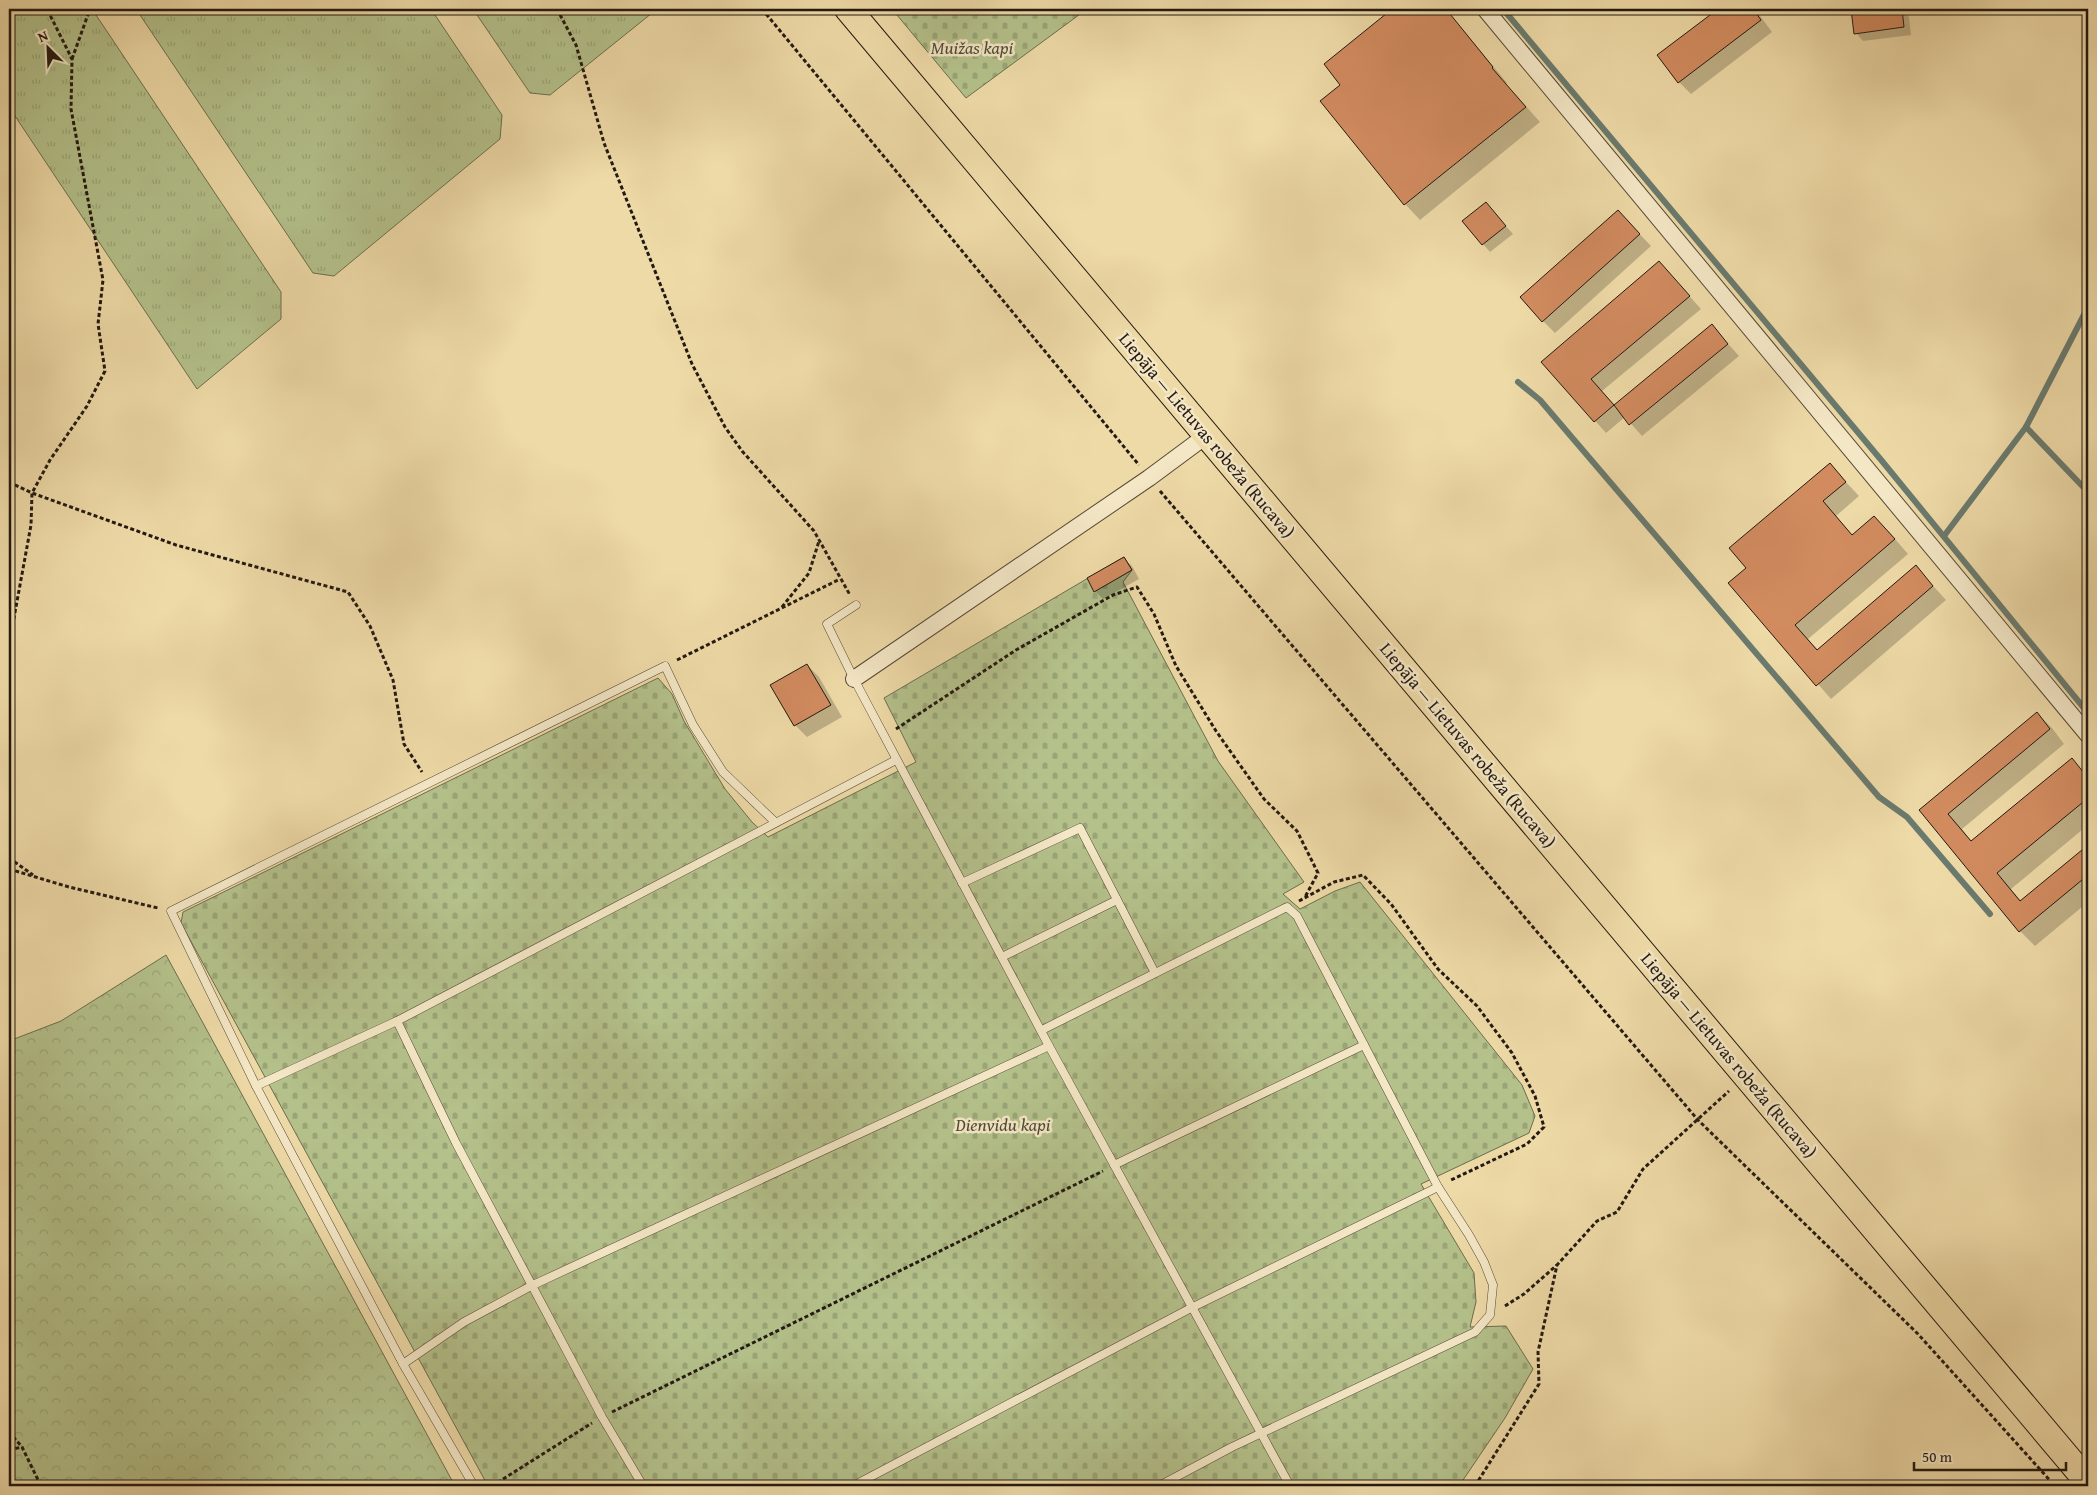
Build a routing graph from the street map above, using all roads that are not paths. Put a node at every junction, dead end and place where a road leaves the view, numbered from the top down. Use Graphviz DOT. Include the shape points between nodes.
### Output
graph roads {
  1 [pos="1485,9"];
  2 [pos="856,14"];
  3 [pos="1207,435"];
  4 [pos="856,605"];
  5 [pos="854,679"];
  6 [pos="2088,735"];
  7 [pos="896,760"];
  8 [pos="775,822"];
  9 [pos="962,882"];
  10 [pos="1117,900"];
  11 [pos="1002,958"];
  12 [pos="1155,973"];
  13 [pos="397,1021"];
  14 [pos="1042,1030"];
  15 [pos="1364,1045"];
  16 [pos="1049,1046"];
  17 [pos="256,1086"];
  18 [pos="1114,1165"];
  19 [pos="1438,1187"];
  20 [pos="533,1285"];
  21 [pos="1191,1308"];
  22 [pos="403,1364"];
  23 [pos="1261,1434"];
  24 [pos="2088,1482"];
  25 [pos="474,1486"];
  26 [pos="643,1486"];
  27 [pos="853,1486"];
  28 [pos="1160,1486"];
  29 [pos="1290,1486"];
  1 -- 6 [label="street"];
  2 -- 3 [label="highway, Liepāja — Lietuvas robeža (Rucava)"];
  3 -- 5 [label="street"];
  3 -- 24 [label="highway, Liepāja — Lietuvas robeža (Rucava)"];
  4 -- 5 [label="lane" via="827,624"];
  5 -- 7 [label="lane"];
  7 -- 8 [label="lane"];
  7 -- 9 [label="lane"];
  8 -- 13 [label="lane"];
  8 -- 17 [label="lane" via="723,772 693,725 665,666 171,911"];
  9 -- 10 [label="lane" via="1080,828"];
  9 -- 11 [label="lane"];
  10 -- 11 [label="lane"];
  10 -- 12 [label="lane"];
  11 -- 14 [label="lane"];
  12 -- 14 [label="lane"];
  12 -- 15 [label="lane" via="1287,907 1297,916"];
  13 -- 17 [label="lane"];
  13 -- 20 [label="lane" via="456,1143"];
  14 -- 16 [label="lane"];
  15 -- 18 [label="lane"];
  15 -- 19 [label="lane"];
  16 -- 18 [label="lane"];
  16 -- 20 [label="lane"];
  17 -- 22 [label="lane"];
  18 -- 21 [label="lane"];
  19 -- 21 [label="lane"];
  19 -- 23 [label="lane" via="1484,1262 1492,1285 1490,1314 1475,1332"];
  20 -- 22 [label="lane" via="464,1322"];
  20 -- 26 [label="lane" via="602,1417"];
  21 -- 23 [label="lane"];
  21 -- 27 [label="lane"];
  22 -- 25 [label="lane"];
  23 -- 28 [label="lane"];
  23 -- 29 [label="lane"];
}
